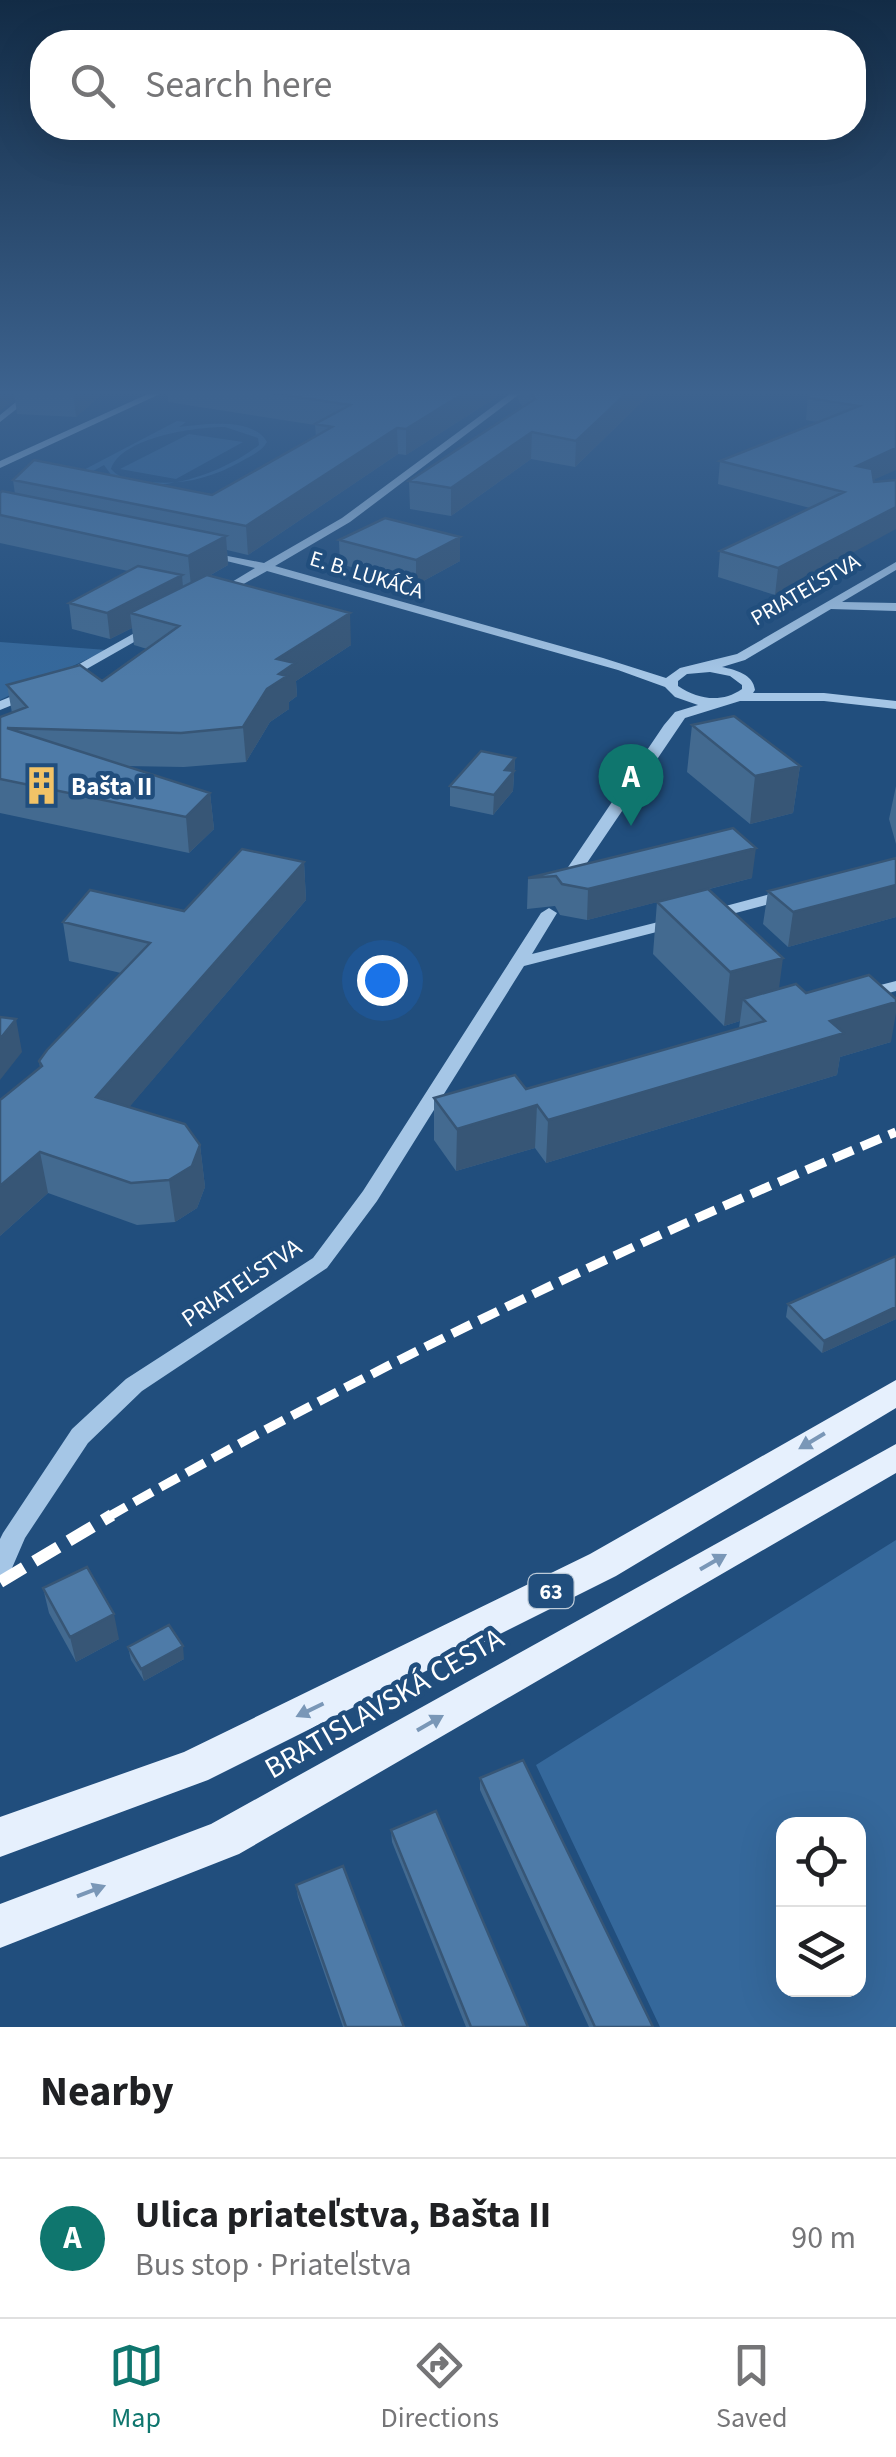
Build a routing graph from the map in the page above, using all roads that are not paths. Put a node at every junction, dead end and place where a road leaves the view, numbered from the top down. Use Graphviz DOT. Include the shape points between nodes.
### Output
graph roads {
  1 [pos="390,488"];
  2 [pos="199,551"];
  3 [pos="896,565"];
  4 [pos="269,566"];
  5 [pos="200,604"];
  6 [pos="827,605"];
  7 [pos="896,607"];
  8 [pos="165,622"];
  9 [pos="740,657"];
  10 [pos="604,659"];
  11 [pos="704,668"];
  12 [pos="684,671"];
  13 [pos="745,679"];
  14 [pos="674,688"];
  15 [pos="740,697"];
  16 [pos="824,698"];
  17 [pos="718,702"];
  18 [pos="896,705"];
  19 [pos="0,706"];
  20 [pos="680,715"];
  21 [pos="560,891"];
  22 [pos="802,892"];
  23 [pos="549,913"];
  24 [pos="520,962"];
  25 [pos="896,986"];
  26 [pos="839,1002"];
  27 [pos="450,1113"];
  28 [pos="413,1123"];
  29 [pos="896,1392"];
  30 [pos="896,1457"];
  31 [pos="0,1568"];
  32 [pos="0,1837"];
  33 [pos="0,1926"];
  1 -- 4 [label="street"];
  2 -- 4 [label="street, E. B. LUKÁČA"];
  3 -- 6 [label="street, PRIATEĽSTVA"];
  4 -- 5 [label="street"];
  4 -- 10 [label="street, E. B. LUKÁČA"];
  6 -- 7 [label="street"];
  6 -- 9 [label="street, PRIATEĽSTVA"];
  8 -- 19 [label="street"];
  9 -- 11 [label="street, PRIATEĽSTVA"];
  9 -- 13 [label="street, PRIATEĽSTVA"];
  10 -- 12 [label="street, E. B. LUKÁČA"];
  10 -- 14 [label="street, E. B. LUKÁČA"];
  11 -- 12 [label="street, E. B. LUKÁČA"];
  11 -- 13 [label="street"];
  12 -- 14 [label="street"];
  13 -- 15 [label="street" via="749,688"];
  13 -- 16 [label="street"];
  14 -- 17 [label="street, E. B. LUKÁČA"];
  14 -- 20 [label="street"];
  15 -- 16 [label="street"];
  15 -- 17 [label="street"];
  16 -- 18 [label="street"];
  17 -- 20 [label="street"];
  20 -- 21 [label="street"];
  22 -- 24 [label="street"];
  23 -- 24 [label="street, PRIATEĽSTVA"];
  24 -- 28 [label="street, PRIATEĽSTVA"];
  25 -- 26 [label="street"];
  27 -- 28 [label="street"];
  28 -- 31 [label="street, PRIATEĽSTVA" via="320,1263 134,1385 80,1436 15,1532"];
  29 -- 32 [label="main road, BRATISLAVSKÁ CESTA / 63, one-way" via="603,1565 194,1766"];
  33 -- 30 [label="main road, BRATISLAVSKÁ CESTA / 63, one-way" via="224,1840"];
}
